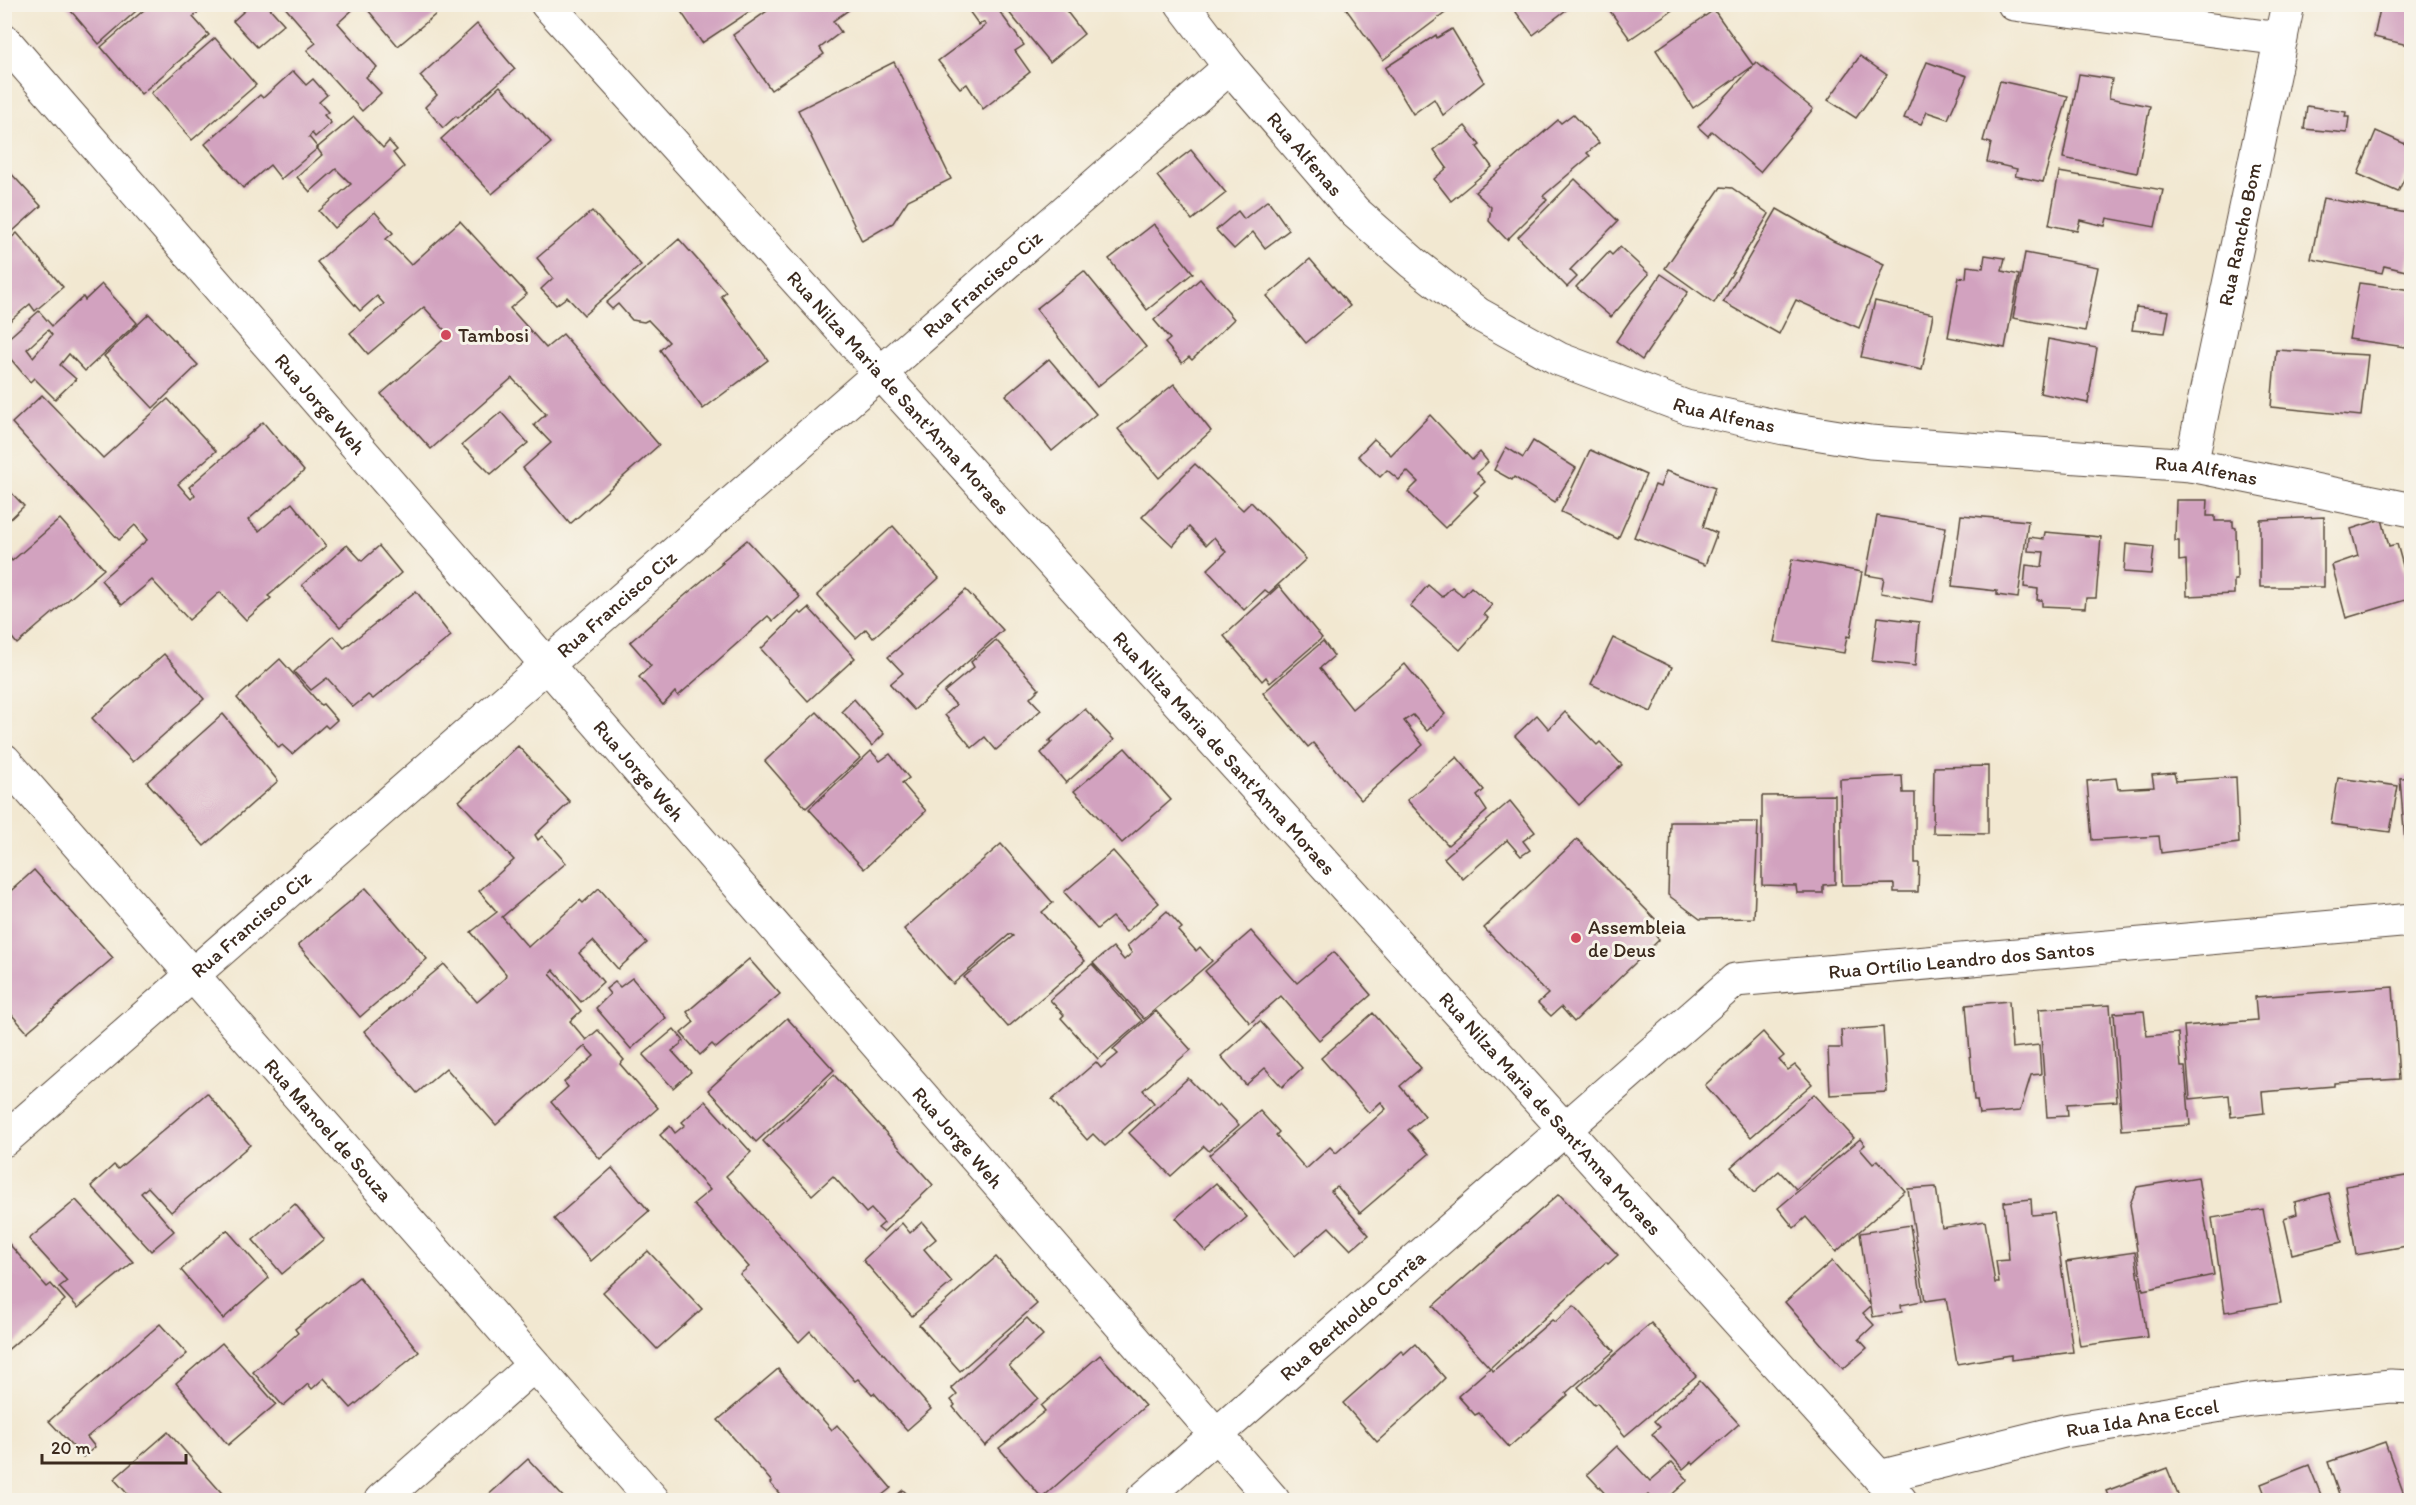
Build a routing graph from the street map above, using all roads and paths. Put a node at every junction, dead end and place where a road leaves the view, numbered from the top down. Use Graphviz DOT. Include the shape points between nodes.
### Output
graph roads {
  1 [pos="547,4"];
  2 [pos="1182,4"];
  3 [pos="2014,4"];
  4 [pos="2288,4"];
  5 [pos="2281,39"];
  6 [pos="4,40"];
  7 [pos="1230,67"];
  8 [pos="882,372"];
  9 [pos="2191,465"];
  10 [pos="2412,510"];
  11 [pos="547,665"];
  12 [pos="4,760"];
  13 [pos="2412,920"];
  14 [pos="193,975"];
  15 [pos="1565,1130"];
  16 [pos="4,1140"];
  17 [pos="534,1365"];
  18 [pos="2412,1387"];
  19 [pos="1216,1435"];
  20 [pos="1889,1489"];
  21 [pos="381,1500"];
  22 [pos="653,1500"];
  23 [pos="1142,1500"];
  24 [pos="1273,1500"];
  1 -- 8 [label="street, Rua Nilza Maria de Sant'Anna Moraes"];
  2 -- 7 [label="street, Rua Alfenas"];
  3 -- 5 [label="street"];
  4 -- 5 [label="street, Rua Rancho Bom"];
  5 -- 9 [label="street, Rua Rancho Bom"];
  6 -- 11 [label="street, Rua Jorge Weh"];
  7 -- 8 [label="street, Rua Francisco Ciz"];
  7 -- 9 [label="street, Rua Alfenas" via="1355,212 1478,314 1559,358 1686,407 1784,428 1870,442"];
  8 -- 11 [label="street, Rua Francisco Ciz"];
  8 -- 15 [label="street, Rua Nilza Maria de Sant'Anna Moraes"];
  9 -- 10 [label="street, Rua Alfenas"];
  11 -- 14 [label="street, Rua Francisco Ciz"];
  11 -- 19 [label="street, Rua Jorge Weh"];
  12 -- 14 [label="street, Rua Manoel de Souza"];
  13 -- 15 [label="street, Rua Ortílio Leandro dos Santos" via="1736,980"];
  14 -- 16 [label="street, Rua Francisco Ciz"];
  14 -- 17 [label="street, Rua Manoel de Souza"];
  15 -- 19 [label="street, Rua Bertholdo Corrêa"];
  15 -- 20 [label="street, Rua Nilza Maria de Sant'Anna Moraes"];
  17 -- 21 [label="street"];
  17 -- 22 [label="street, Rua Manoel de Souza"];
  18 -- 20 [label="street, Rua Ida Ana Eccel" via="2252,1400 2064,1431"];
  19 -- 23 [label="street, Rua Bertholdo Corrêa"];
  19 -- 24 [label="street, Rua Jorge Weh"];
}
